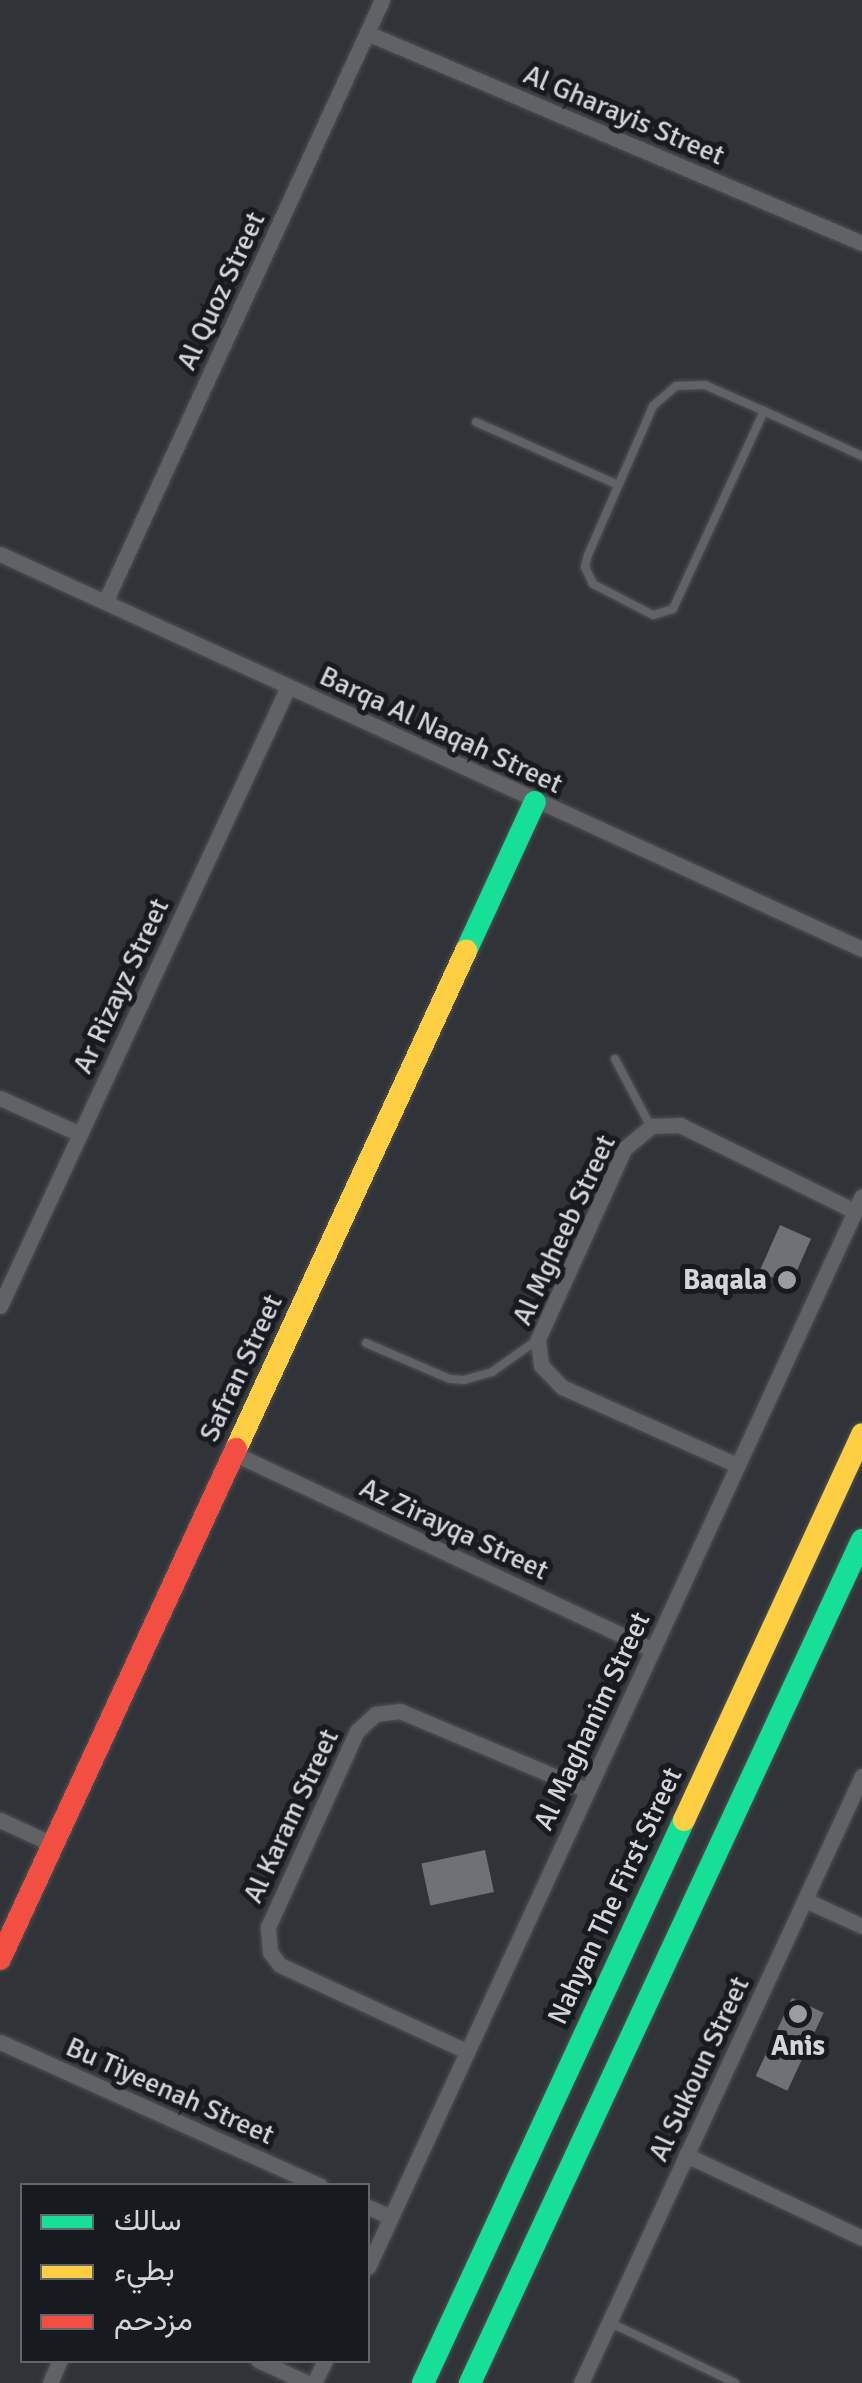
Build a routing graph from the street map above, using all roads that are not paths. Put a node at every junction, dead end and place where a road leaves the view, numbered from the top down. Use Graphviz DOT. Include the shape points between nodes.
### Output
graph roads {
  1 [pos="382,0"];
  2 [pos="367,34"];
  3 [pos="862,243"];
  4 [pos="764,411"];
  5 [pos="476,422"];
  6 [pos="862,456"];
  7 [pos="618,485"];
  8 [pos="0,554"];
  9 [pos="104,602"];
  10 [pos="288,687"];
  11 [pos="535,802"];
  12 [pos="862,949"];
  13 [pos="614,1059"];
  14 [pos="0,1098"];
  15 [pos="651,1126"];
  16 [pos="80,1134"];
  17 [pos="858,1204"];
  18 [pos="0,1306"];
  19 [pos="538,1339"];
  20 [pos="366,1343"];
  21 [pos="862,1434"];
  22 [pos="235,1454"];
  23 [pos="737,1465"];
  24 [pos="862,1540"];
  25 [pos="652,1649"];
  26 [pos="862,1776"];
  27 [pos="587,1790"];
  28 [pos="0,1820"];
  29 [pos="52,1844"];
  30 [pos="804,1900"];
  31 [pos="862,1926"];
  32 [pos="0,1959"];
  33 [pos="0,2042"];
  34 [pos="466,2050"];
  35 [pos="686,2155"];
  36 [pos="313,2183"];
  37 [pos="370,2208"];
  38 [pos="390,2217"];
  39 [pos="862,2238"];
  40 [pos="370,2262"];
  41 [pos="608,2322"];
  42 [pos="265,2363"];
  43 [pos="311,2383"];
  44 [pos="422,2383"];
  45 [pos="470,2383"];
  46 [pos="580,2383"];
  47 [pos="735,2383"];
  1 -- 2 [label="street, Al Quoz Street"];
  2 -- 3 [label="street, Al Gharayis Street"];
  2 -- 9 [label="street, Al Quoz Street"];
  4 -- 6 [label="lane"];
  4 -- 7 [label="lane" via="705,385 676,386 654,406"];
  4 -- 7 [label="lane" via="678,603 663,615 598,588 586,573"];
  5 -- 7 [label="lane"];
  8 -- 9 [label="street, Barqa Al Naqah Street"];
  9 -- 10 [label="street, Barqa Al Naqah Street"];
  10 -- 11 [label="street, Barqa Al Naqah Street"];
  10 -- 16 [label="street, Ar Rizayz Street"];
  11 -- 12 [label="street, Barqa Al Naqah Street"];
  11 -- 22 [label="main road, Safran Street"];
  13 -- 15 [label="lane"];
  14 -- 16 [label="street"];
  15 -- 17 [label="street, Al Mgheeb Street" via="689,1129"];
  15 -- 19 [label="street, Al Mgheeb Street" via="624,1148"];
  16 -- 18 [label="street, Ar Rizayz Street"];
  17 -- 23 [label="street, Al Maghanim Street"];
  19 -- 20 [label="lane" via="492,1372 464,1380"];
  19 -- 23 [label="street, Al Mgheeb Street" via="541,1365 556,1383"];
  21 -- 44 [label="main road, Nahyan The First Street"];
  22 -- 25 [label="street, Az Zirayqa Street"];
  22 -- 29 [label="main road, Safran Street"];
  23 -- 25 [label="street, Al Maghanim Street"];
  24 -- 45 [label="main road"];
  25 -- 27 [label="street, Al Maghanim Street"];
  26 -- 30 [label="street, Al Sukoun Street"];
  27 -- 34 [label="street, Al Maghanim Street"];
  27 -- 34 [label="street, Al Karam Street" via="400,1711 375,1714 357,1730 268,1927 267,1944 280,1966"];
  28 -- 29 [label="street"];
  29 -- 32 [label="main road, Safran Street"];
  30 -- 31 [label="street"];
  30 -- 35 [label="street, Al Sukoun Street"];
  33 -- 36 [label="street, Bu Tiyeenah Street"];
  34 -- 38 [label="street, Al Maghanim Street"];
  35 -- 39 [label="street"];
  35 -- 41 [label="street, Al Sukoun Street"];
  37 -- 38 [label="street"];
  38 -- 40 [label="street, Al Maghanim Street"];
  41 -- 46 [label="street, Al Sukoun Street"];
  41 -- 47 [label="lane"];
  42 -- 43 [label="street"];
}
